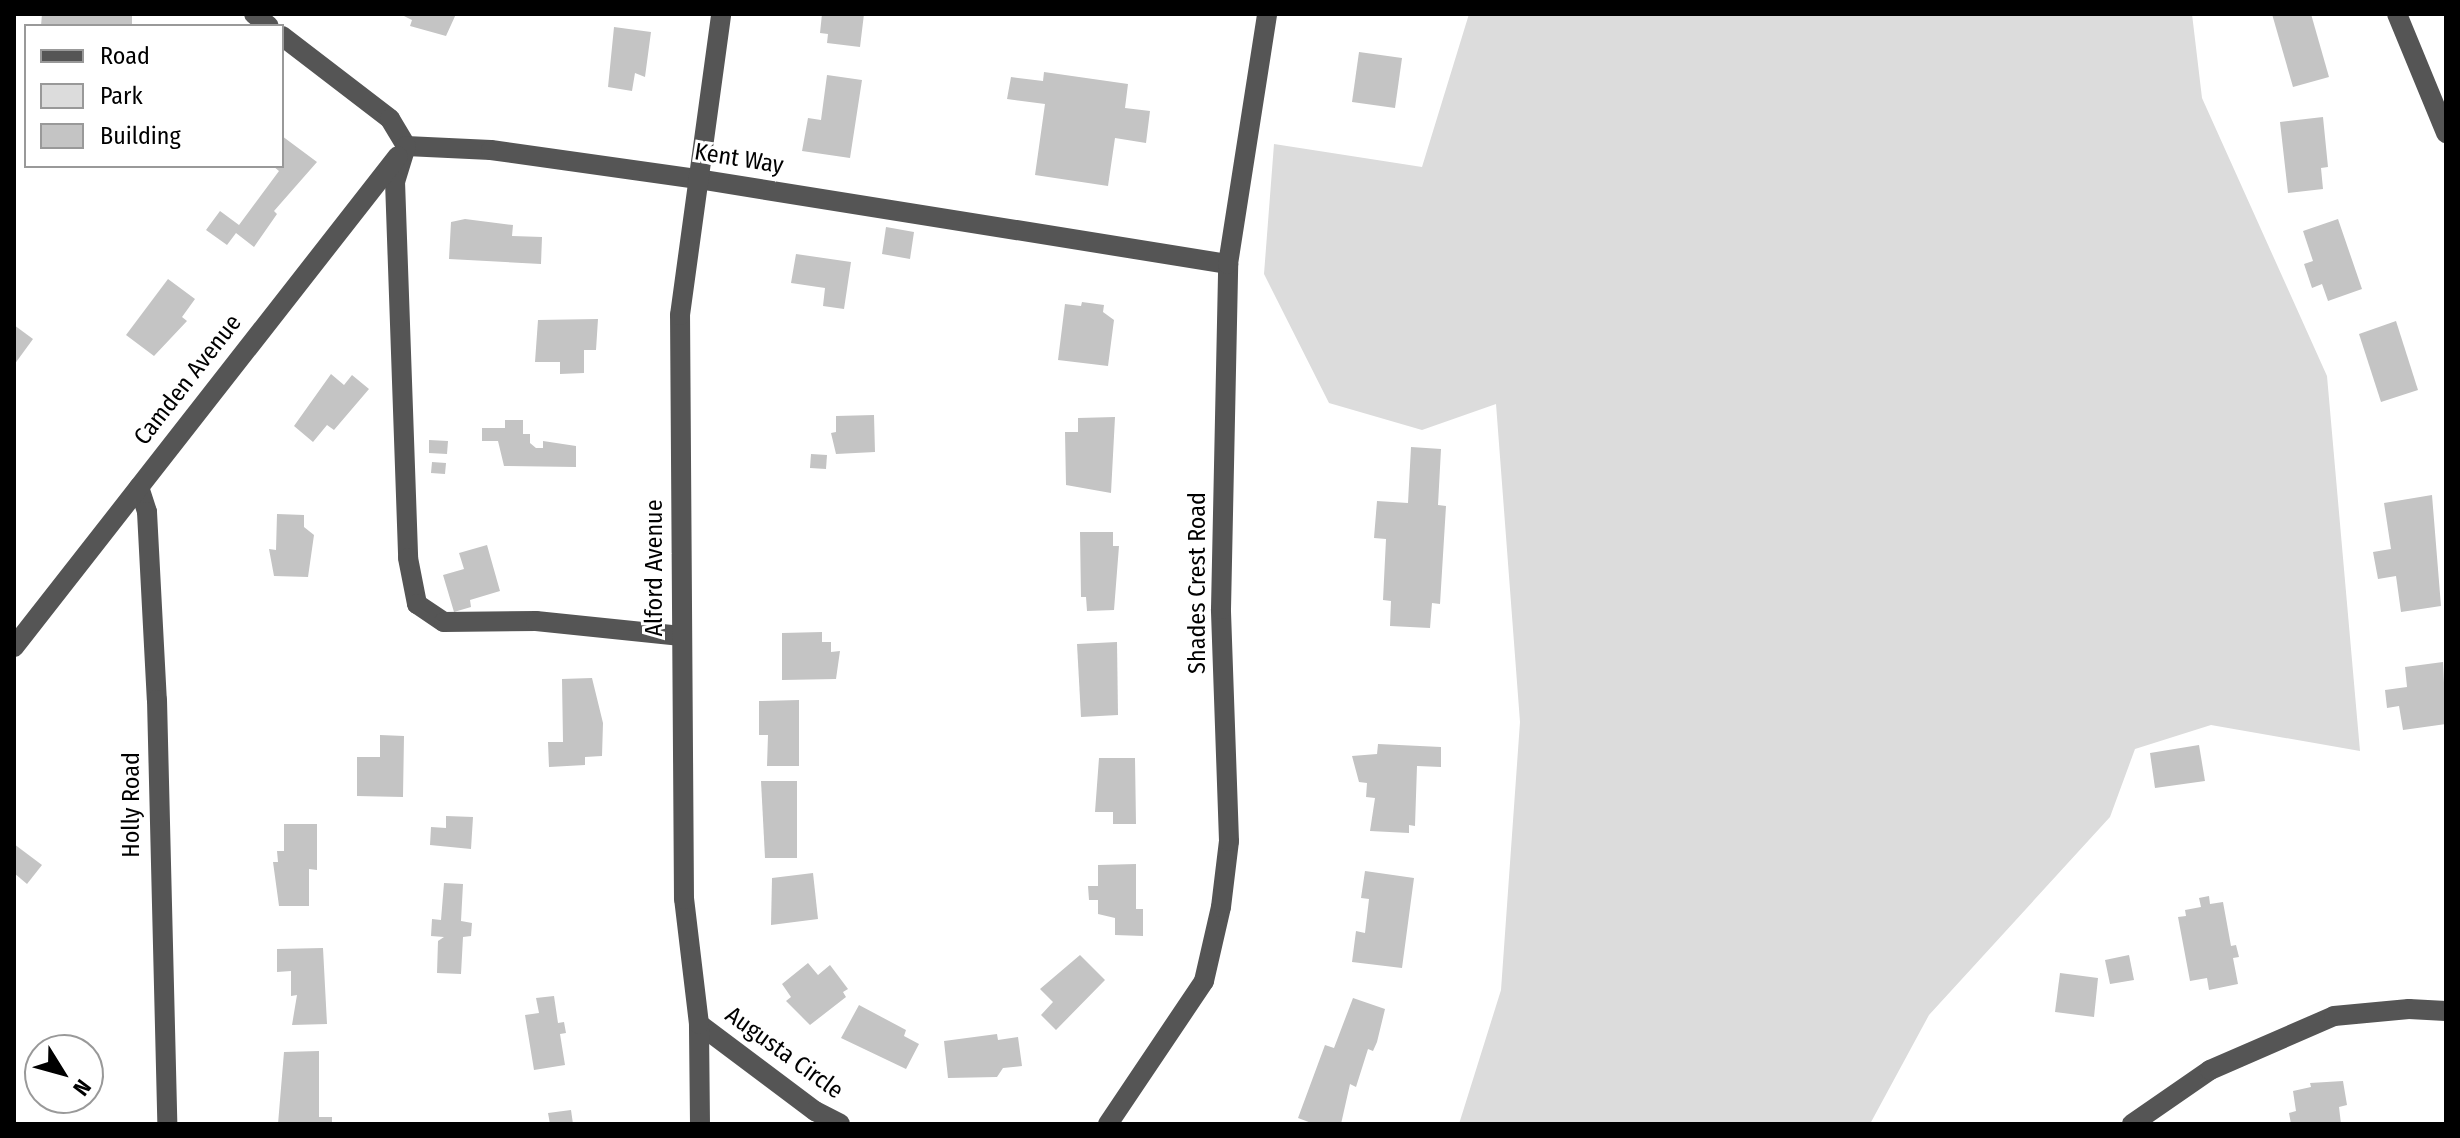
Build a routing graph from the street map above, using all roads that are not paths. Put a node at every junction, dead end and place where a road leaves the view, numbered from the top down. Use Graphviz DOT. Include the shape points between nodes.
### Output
graph roads {
  1 [pos="721,14"];
  2 [pos="1267,14"];
  3 [pos="2397,14"];
  4 [pos="284,38"];
  5 [pos="2446,133"];
  6 [pos="406,146"];
  7 [pos="698,179"];
  8 [pos="1228,264"];
  9 [pos="139,487"];
  10 [pos="681,636"];
  11 [pos="14,647"];
  12 [pos="2446,1011"];
  13 [pos="699,1024"];
  14 [pos="167,1124"];
  15 [pos="700,1124"];
  16 [pos="840,1124"];
  17 [pos="1108,1124"];
  18 [pos="2132,1124"];
  1 -- 7 [label="street, Alford Avenue"];
  2 -- 8 [label="street, Shades Crest Road"];
  3 -- 5 [label="street"];
  4 -- 6 [label="street" via="390,119"];
  6 -- 7 [label="street, Kent Way" via="491,150"];
  6 -- 9 [label="street, Camden Avenue"];
  6 -- 10 [label="street" via="395,181 408,558 417,604 444,622 536,621"];
  7 -- 8 [label="street, Kent Way"];
  7 -- 10 [label="street, Alford Avenue" via="680,315"];
  8 -- 17 [label="street, Shades Crest Road" via="1221,609 1229,841 1221,907 1204,981"];
  9 -- 11 [label="street, Camden Avenue"];
  9 -- 14 [label="street, Holly Road" via="147,512 157,700"];
  10 -- 13 [label="street, Alford Avenue" via="684,899"];
  12 -- 18 [label="street" via="2334,1016 2210,1070"];
  13 -- 15 [label="street, Alford Avenue"];
  13 -- 16 [label="street, Augusta Circle"];
}
